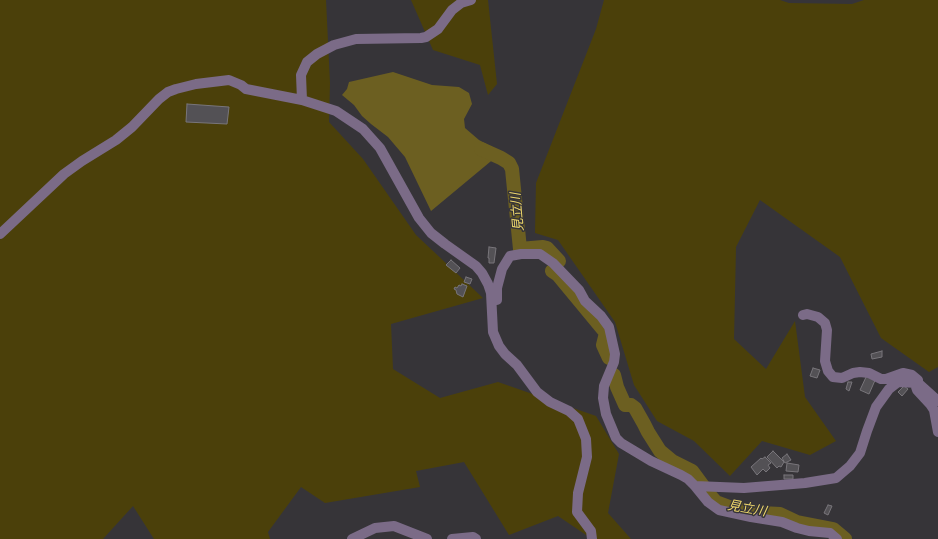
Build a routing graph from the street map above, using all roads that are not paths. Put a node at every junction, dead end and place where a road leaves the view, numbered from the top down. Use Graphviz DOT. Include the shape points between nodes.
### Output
graph roads {
  1 [pos="471,0"];
  2 [pos="302,100"];
  3 [pos="0,234"];
  4 [pos="492,307"];
  5 [pos="803,314"];
  6 [pos="918,383"];
  7 [pos="938,401"];
  8 [pos="938,432"];
  9 [pos="701,486"];
  10 [pos="352,539"];
  11 [pos="427,539"];
  12 [pos="452,539"];
  13 [pos="476,539"];
  14 [pos="592,539"];
  15 [pos="837,539"];
  1 -- 2 [label="street" via="461,3 452,10 438,29 426,37 356,39 334,45 317,54 307,62 301,75"];
  2 -- 3 [label="street" via="246,89 228,80 196,84 168,92 116,140 64,174"];
  2 -- 4 [label="street" via="336,111 363,129 380,148 419,218 431,233 482,273 491,292"];
  4 -- 9 [label="street" via="498,299 497,288 502,269 510,256 540,254 553,263 610,327 615,354 604,386 603,398 606,414 616,438 651,461"];
  4 -- 14 [label="street" via="493,332 505,354 517,365 537,392 578,419 586,439 587,457 576,512 591,531"];
  5 -- 6 [label="street" via="818,317 826,325 825,361 833,377 842,378 860,372 886,379 899,373 906,373 918,380"];
  6 -- 7 [label="street"];
  6 -- 8 [label="street" via="917,390 934,410"];
  6 -- 9 [label="street" via="898,382 889,389 876,408 860,453 836,478 744,488"];
  9 -- 15 [label="street" via="708,502 719,510 782,522 808,531 830,533"];
  10 -- 11 [label="street" via="375,528 394,526"];
  12 -- 13 [label="street"];
}
